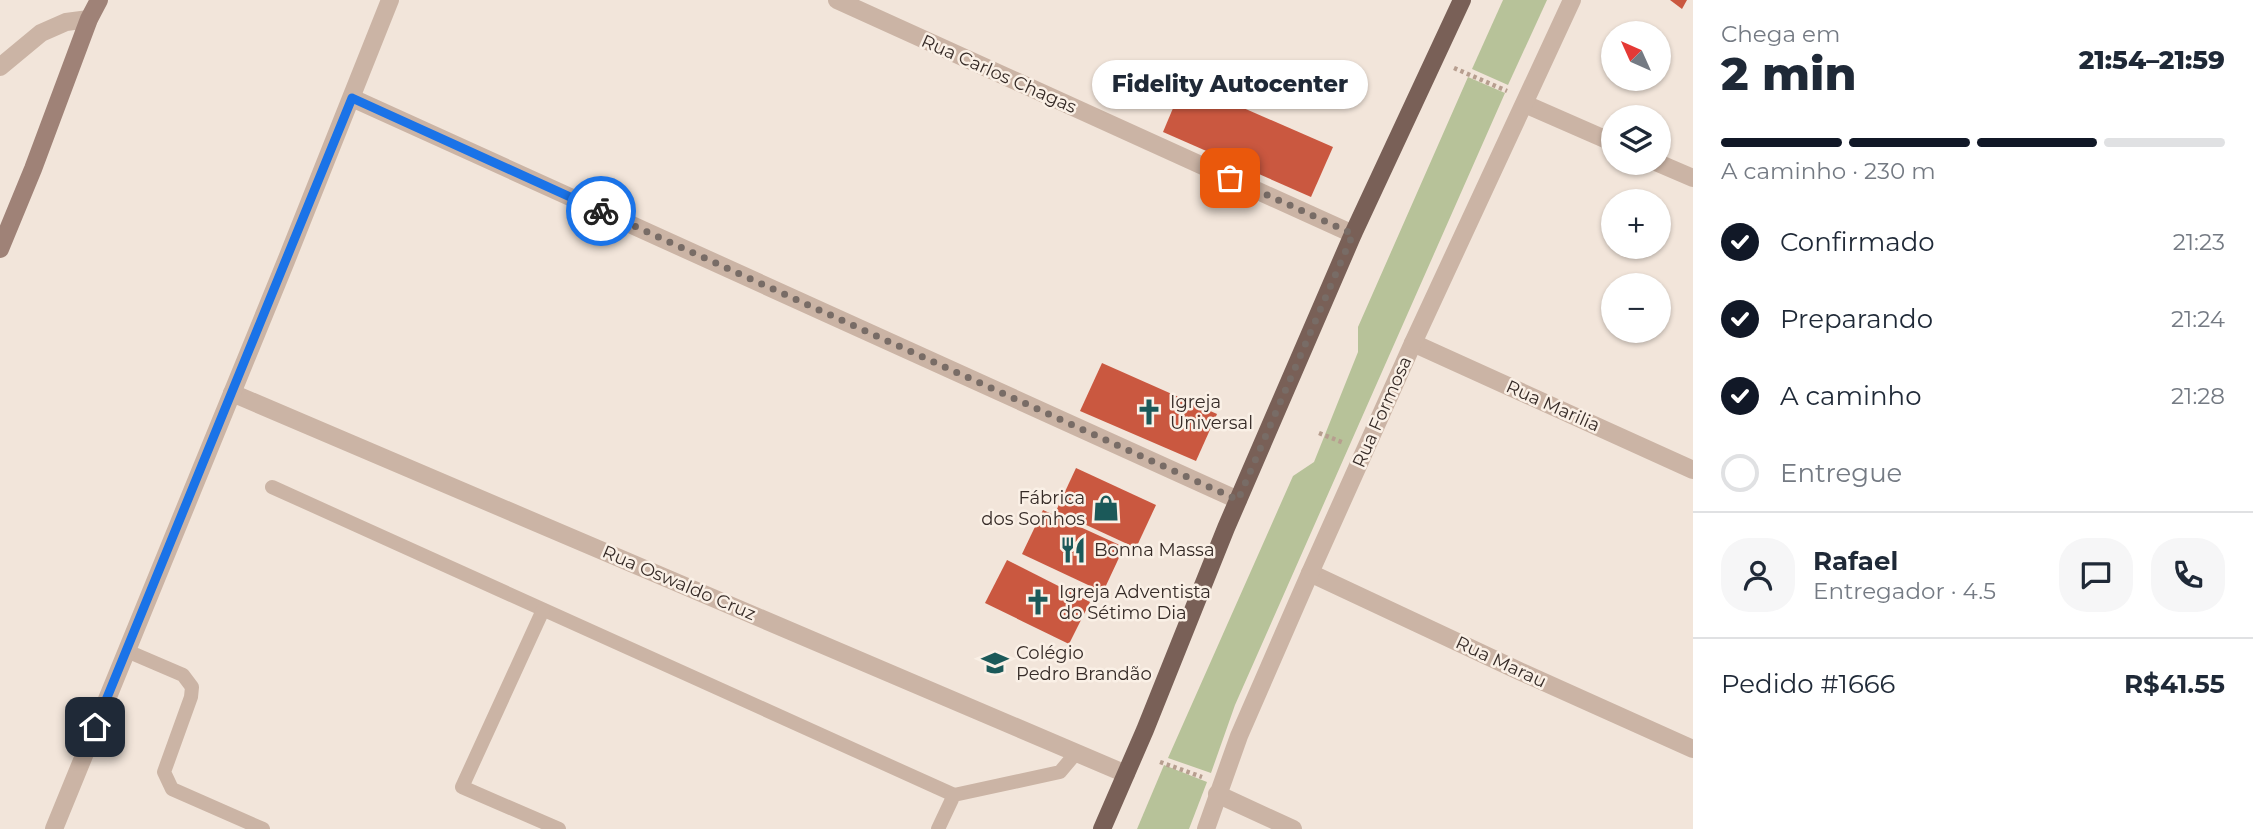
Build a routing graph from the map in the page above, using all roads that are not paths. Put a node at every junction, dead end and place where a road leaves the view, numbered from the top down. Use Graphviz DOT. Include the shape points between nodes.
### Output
graph roads {
  1 [pos="99,0"];
  2 [pos="390,0"];
  3 [pos="837,0"];
  4 [pos="1462,0"];
  5 [pos="1572,0"];
  6 [pos="89,19"];
  7 [pos="0,67"];
  8 [pos="352,98"];
  9 [pos="1525,104"];
  10 [pos="1601,137"];
  11 [pos="1671,169"];
  12 [pos="1693,178"];
  13 [pos="1353,234"];
  14 [pos="0,249"];
  15 [pos="1413,343"];
  16 [pos="232,393"];
  17 [pos="1693,470"];
  18 [pos="272,487"];
  19 [pos="1238,500"];
  20 [pos="1310,573"];
  21 [pos="543,610"];
  22 [pos="127,651"];
  23 [pos="1693,748"];
  24 [pos="1076,753"];
  25 [pos="1126,775"];
  26 [pos="1214,787"];
  27 [pos="954,795"];
  28 [pos="54,829"];
  29 [pos="263,829"];
  30 [pos="559,829"];
  31 [pos="938,829"];
  32 [pos="1102,829"];
  33 [pos="1206,829"];
  34 [pos="1293,829"];
  1 -- 6 [label="main road"];
  2 -- 8 [label="street"];
  3 -- 13 [label="street, Rua Carlos Chagas"];
  4 -- 13 [label="main road"];
  5 -- 9 [label="street, Rua Formosa"];
  6 -- 7 [label="street" via="66,22 41,33"];
  6 -- 14 [label="main road"];
  8 -- 16 [label="street"];
  8 -- 19 [label="street"];
  9 -- 10 [label="street"];
  9 -- 15 [label="street, Rua Formosa"];
  11 -- 12 [label="street"];
  13 -- 19 [label="main road"];
  15 -- 17 [label="street, Rua Marilia"];
  15 -- 20 [label="street, Rua Formosa"];
  16 -- 22 [label="street"];
  16 -- 24 [label="street, Rua Oswaldo Cruz"];
  18 -- 21 [label="lane"];
  19 -- 25 [label="main road"];
  20 -- 23 [label="street, Rua Marau"];
  20 -- 26 [label="street, Rua Formosa"];
  21 -- 27 [label="lane"];
  21 -- 30 [label="lane" via="462,787"];
  22 -- 28 [label="street"];
  22 -- 29 [label="lane" via="183,676 192,687 164,772 172,789"];
  24 -- 25 [label="street, Rua Oswaldo Cruz"];
  24 -- 27 [label="lane" via="1060,772"];
  25 -- 32 [label="main road"];
  26 -- 33 [label="street, Rua Formosa"];
  26 -- 34 [label="street"];
  27 -- 31 [label="lane"];
}
